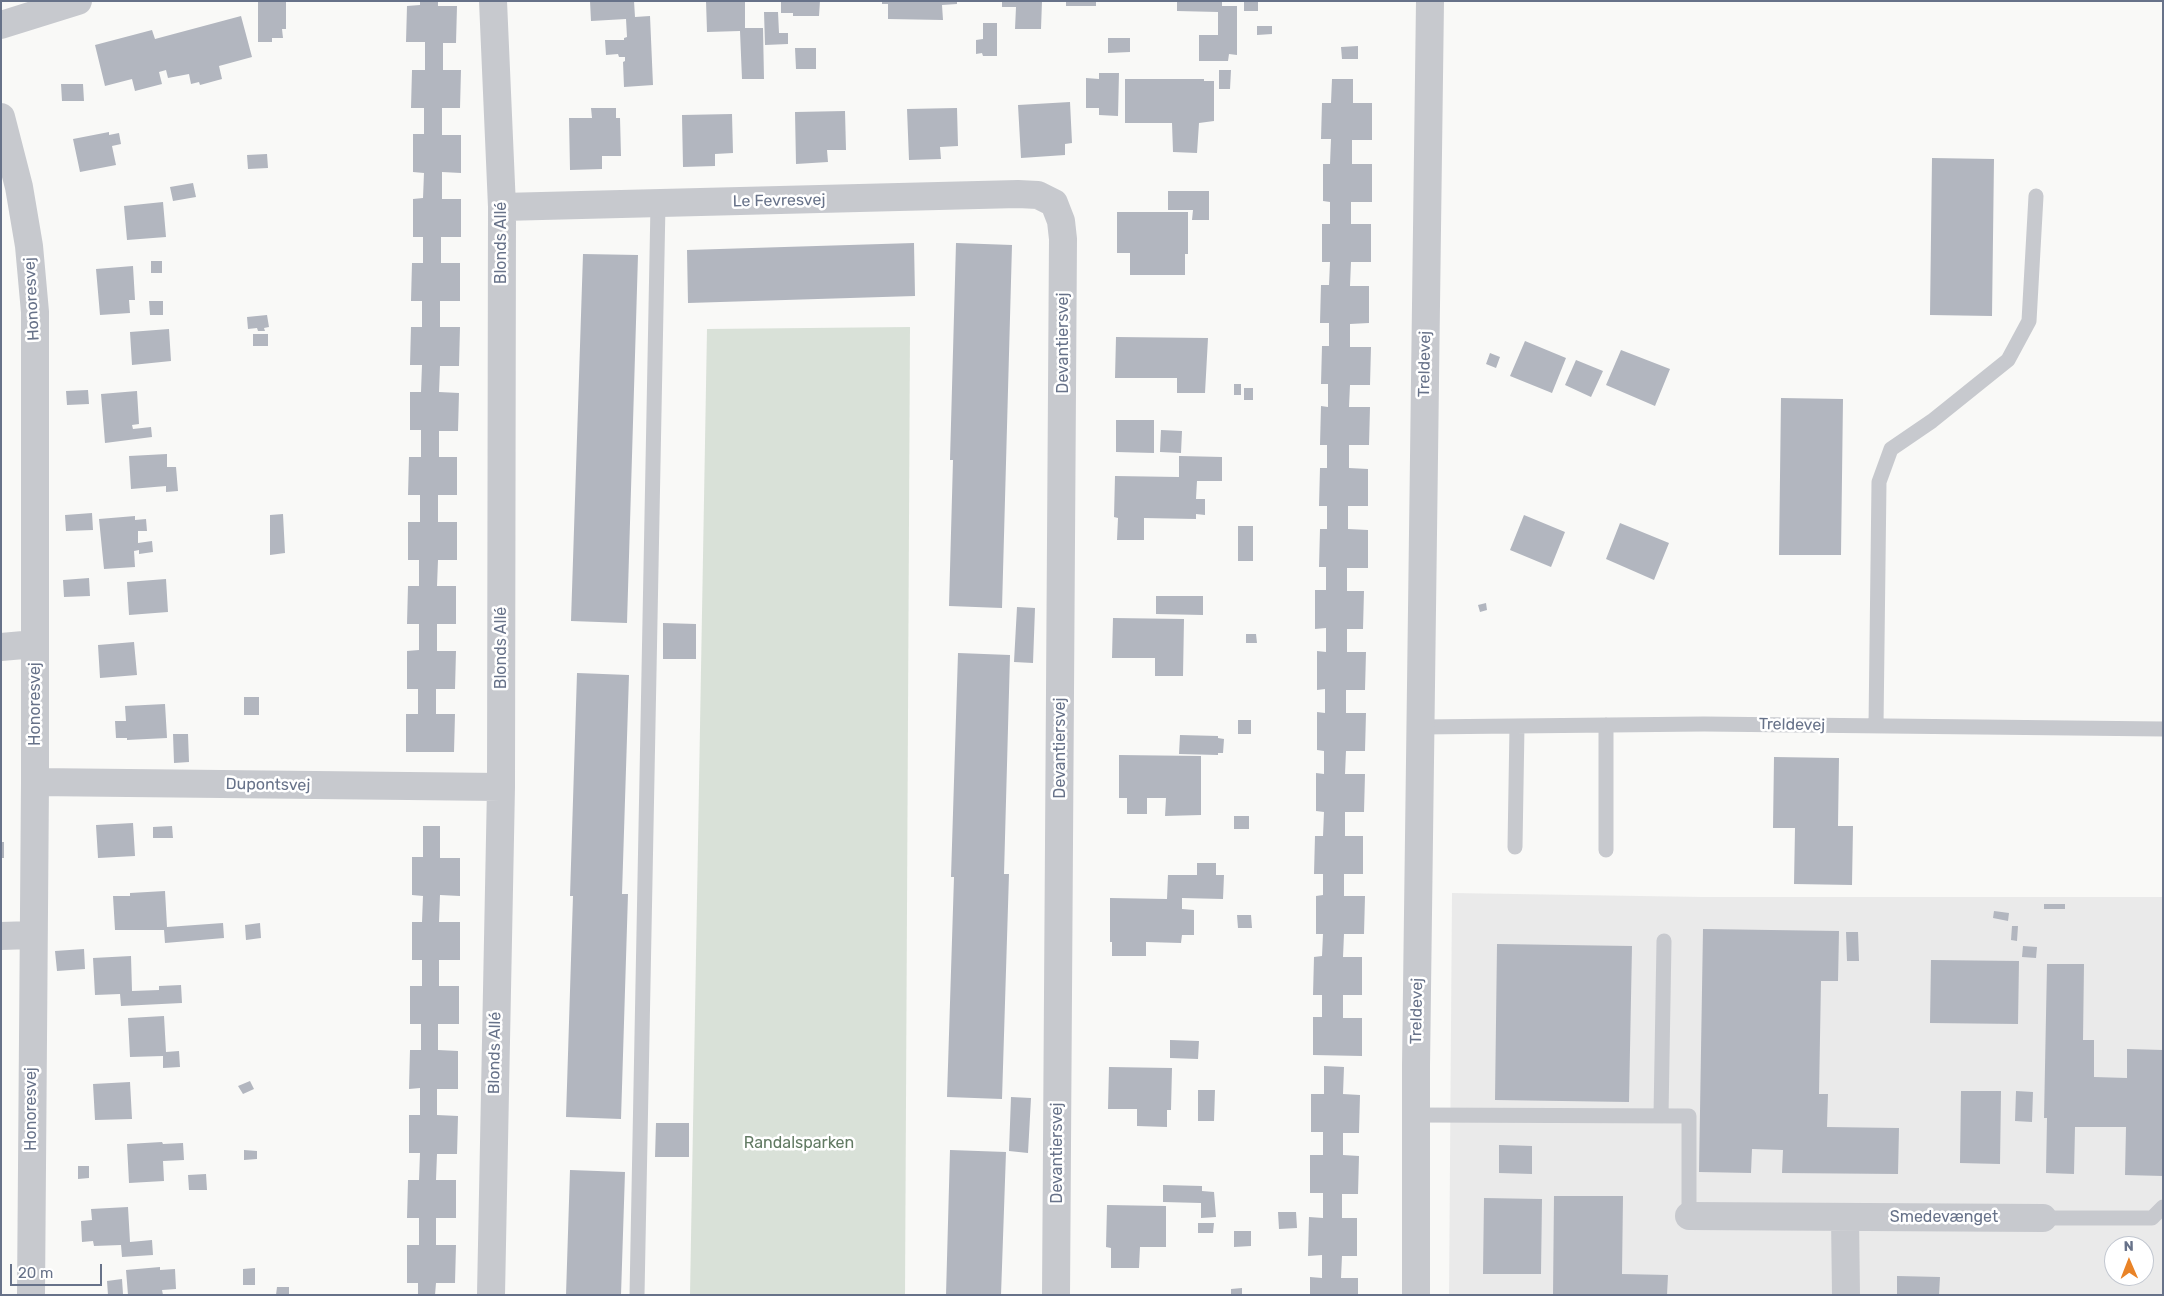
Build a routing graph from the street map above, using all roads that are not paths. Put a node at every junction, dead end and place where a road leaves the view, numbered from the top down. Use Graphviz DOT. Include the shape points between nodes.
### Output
graph roads {
  1 [pos="78,1"];
  2 [pos="492,1"];
  3 [pos="1430,1"];
  4 [pos="1,25"];
  5 [pos="1,117"];
  6 [pos="2036,196"];
  7 [pos="1054,203"];
  8 [pos="658,204"];
  9 [pos="502,207"];
  10 [pos="35,644"];
  11 [pos="1,646"];
  12 [pos="1606,725"];
  13 [pos="1517,726"];
  14 [pos="1876,726"];
  15 [pos="1421,727"];
  16 [pos="2163,729"];
  17 [pos="34,782"];
  18 [pos="501,787"];
  19 [pos="1515,847"];
  20 [pos="1606,850"];
  21 [pos="32,934"];
  22 [pos="1,936"];
  23 [pos="1664,941"];
  24 [pos="1416,1115"];
  25 [pos="1661,1116"];
  26 [pos="2163,1207"];
  27 [pos="1689,1216"];
  28 [pos="1845,1217"];
  29 [pos="2043,1218"];
  30 [pos="31,1295"];
  31 [pos="490,1295"];
  32 [pos="637,1295"];
  33 [pos="1056,1295"];
  34 [pos="1416,1295"];
  35 [pos="1846,1295"];
  1 -- 4 [label="street"];
  2 -- 9 [label="street, Blonds Allé"];
  3 -- 15 [label="street, Treldevej"];
  5 -- 10 [label="street, Honoresvej" via="20,187 35,312"];
  6 -- 14 [label="lane" via="2029,321 2008,360 1932,421 1891,449 1879,482"];
  7 -- 8 [label="street, Le Fevresvej" via="1038,196 1018,194"];
  7 -- 33 [label="street, Devantiersvej" via="1061,221 1063,240"];
  8 -- 9 [label="street, Le Fevresvej"];
  8 -- 32 [label="lane"];
  9 -- 18 [label="street, Blonds Allé"];
  10 -- 11 [label="street"];
  10 -- 17 [label="street, Honoresvej"];
  12 -- 13 [label="lane, Treldevej"];
  12 -- 14 [label="lane, Treldevej"];
  12 -- 20 [label="lane"];
  13 -- 15 [label="lane, Treldevej"];
  13 -- 19 [label="lane"];
  14 -- 16 [label="lane, Treldevej"];
  15 -- 24 [label="street, Treldevej"];
  17 -- 18 [label="street, Dupontsvej"];
  17 -- 21 [label="street, Honoresvej"];
  18 -- 31 [label="street, Blonds Allé"];
  21 -- 22 [label="street"];
  21 -- 30 [label="street, Honoresvej"];
  23 -- 25 [label="lane"];
  24 -- 25 [label="lane"];
  24 -- 34 [label="street, Treldevej"];
  25 -- 27 [label="lane" via="1689,1116"];
  26 -- 29 [label="lane" via="2152,1218"];
  27 -- 28 [label="street, Smedevænget"];
  28 -- 29 [label="street, Smedevænget"];
  28 -- 35 [label="street"];
}
